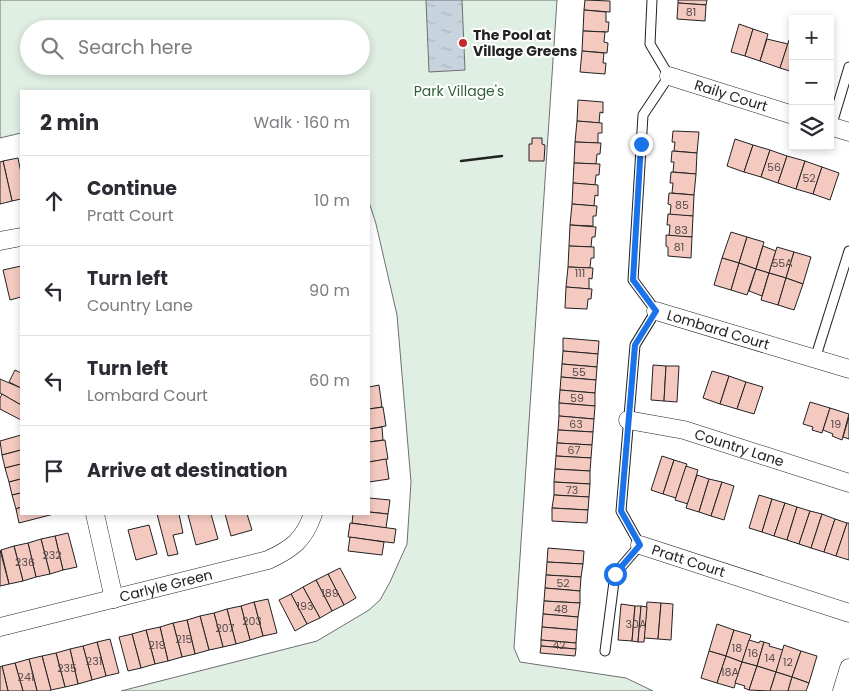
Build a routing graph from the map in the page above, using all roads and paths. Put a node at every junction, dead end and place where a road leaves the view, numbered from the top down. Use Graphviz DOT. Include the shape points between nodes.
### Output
graph roads {
  1 [pos="652,0"];
  2 [pos="849,67"];
  3 [pos="669,76"];
  4 [pos="789,114"];
  5 [pos="834,117"];
  6 [pos="834,128"];
  7 [pos="849,132"];
  8 [pos="20,237"];
  9 [pos="0,241"];
  10 [pos="849,251"];
  11 [pos="656,311"];
  12 [pos="815,359"];
  13 [pos="849,369"];
  14 [pos="628,420"];
  15 [pos="849,483"];
  16 [pos="95,515"];
  17 [pos="313,515"];
  18 [pos="640,545"];
  19 [pos="114,599"];
  20 [pos="849,613"];
  21 [pos="0,627"];
  22 [pos="605,651"];
  23 [pos="849,668"];
  24 [pos="842,691"];
  1 -- 3 [label="lane" via="650,44"];
  2 -- 5 [label="lane"];
  3 -- 4 [label="street, Raily Court"];
  3 -- 11 [label="lane, Lombard Court" via="643,115 633,280"];
  6 -- 7 [label="street"];
  8 -- 9 [label="street"];
  10 -- 12 [label="lane"];
  11 -- 12 [label="street, Lombard Court"];
  11 -- 14 [label="lane" via="635,345"];
  12 -- 13 [label="street, Lombard Court"];
  14 -- 15 [label="street, Country Lane" via="684,430"];
  14 -- 18 [label="lane" via="621,511"];
  16 -- 19 [label="street"];
  17 -- 19 [label="street, Carlyle Green" via="298,543 268,560"];
  18 -- 20 [label="street, Pratt Court"];
  18 -- 22 [label="lane, Pratt Court" via="615,574"];
  19 -- 21 [label="street, Carlyle Green"];
  23 -- 24 [label="street"];
}
